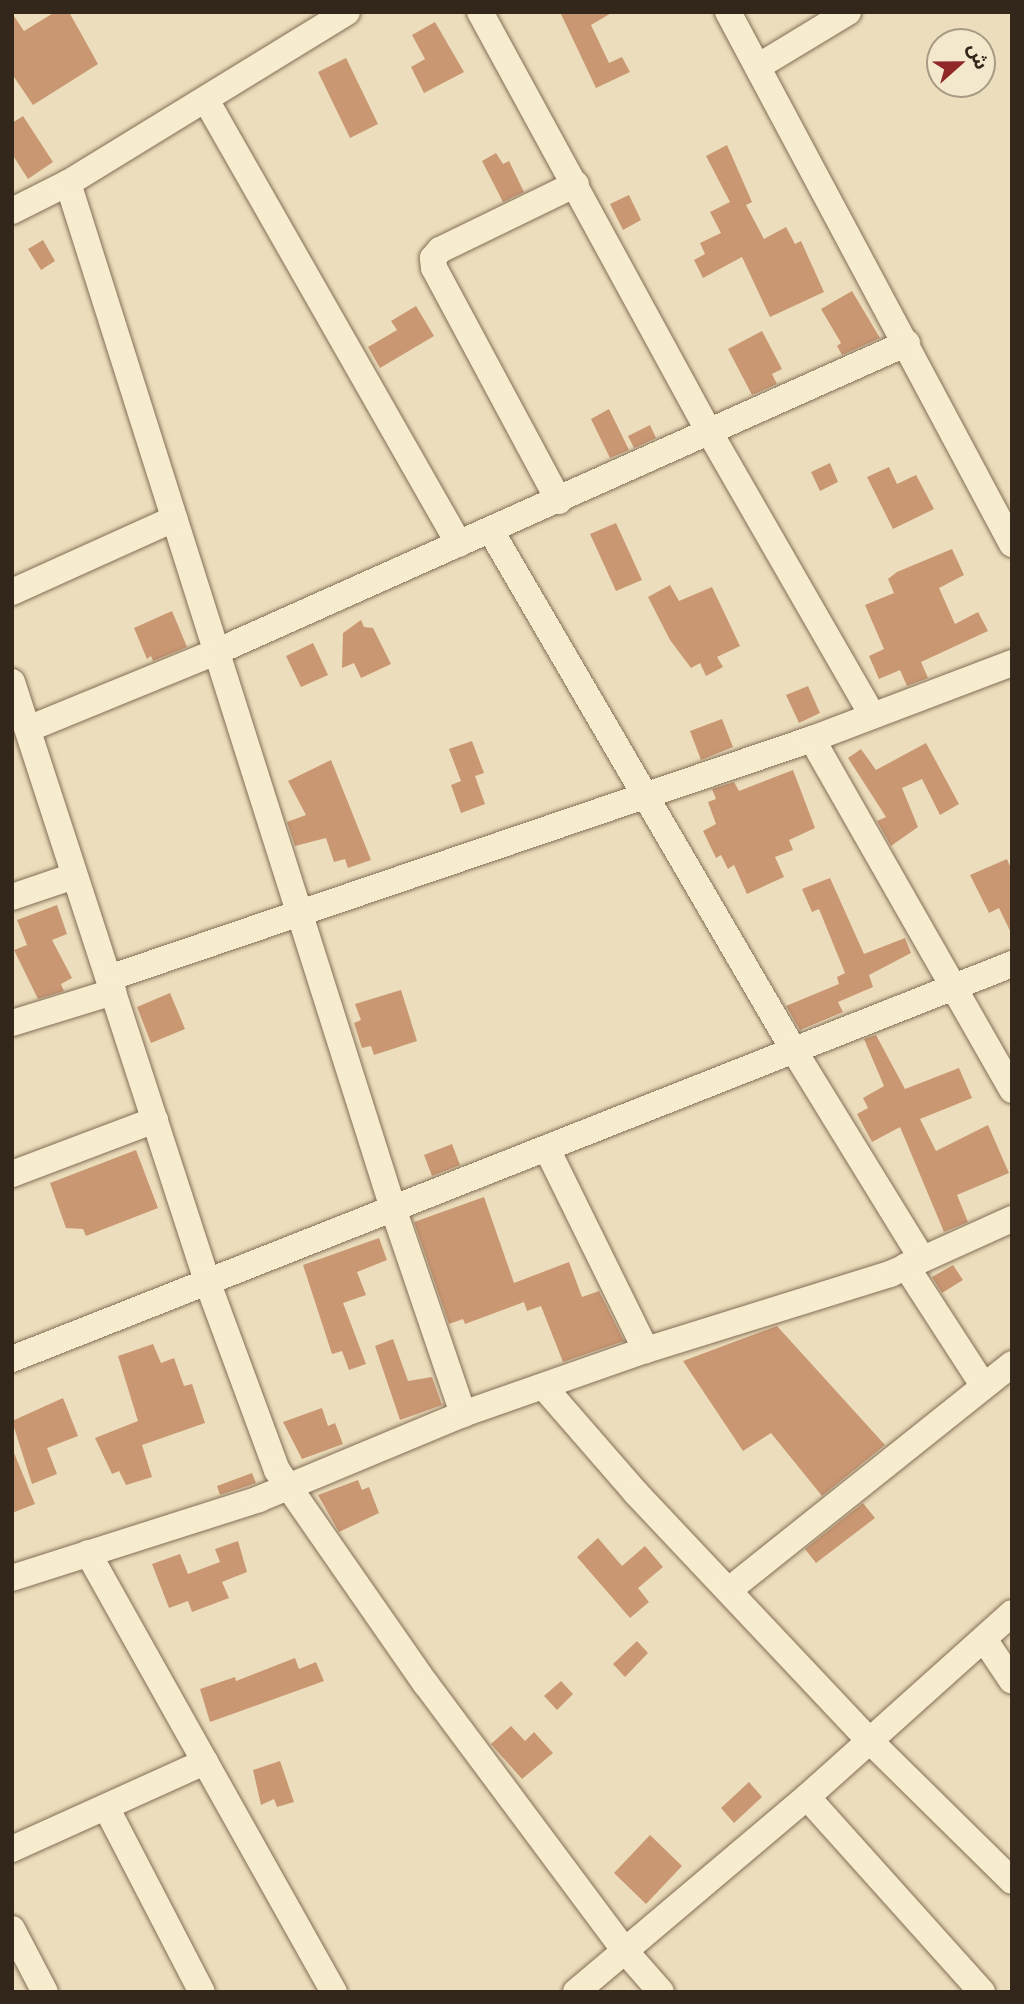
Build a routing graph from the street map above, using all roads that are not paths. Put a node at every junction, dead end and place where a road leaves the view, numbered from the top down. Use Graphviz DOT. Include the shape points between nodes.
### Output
graph roads {
  1 [pos="347,12"];
  2 [pos="480,12"];
  3 [pos="728,12"];
  4 [pos="848,12"];
  5 [pos="758,66"];
  6 [pos="206,100"];
  7 [pos="68,183"];
  8 [pos="576,184"];
  9 [pos="12,211"];
  10 [pos="908,343"];
  11 [pos="710,433"];
  12 [pos="559,501"];
  13 [pos="174,519"];
  14 [pos="491,531"];
  15 [pos="459,544"];
  16 [pos="1012,544"];
  17 [pos="12,592"];
  18 [pos="216,652"];
  19 [pos="1012,663"];
  20 [pos="12,682"];
  21 [pos="872,715"];
  22 [pos="27,729"];
  23 [pos="813,739"];
  24 [pos="647,795"];
  25 [pos="74,876"];
  26 [pos="12,897"];
  27 [pos="299,914"];
  28 [pos="1012,964"];
  29 [pos="111,985"];
  30 [pos="955,988"];
  31 [pos="12,1023"];
  32 [pos="793,1049"];
  33 [pos="1012,1090"];
  34 [pos="155,1120"];
  35 [pos="547,1149"];
  36 [pos="12,1174"];
  37 [pos="393,1208"];
  38 [pos="1012,1219"];
  39 [pos="913,1262"];
  40 [pos="207,1281"];
  41 [pos="646,1350"];
  42 [pos="12,1359"];
  43 [pos="1012,1364"];
  44 [pos="983,1385"];
  45 [pos="544,1387"];
  46 [pos="463,1414"];
  47 [pos="286,1488"];
  48 [pos="88,1553"];
  49 [pos="12,1578"];
  50 [pos="729,1590"];
  51 [pos="1012,1613"];
  52 [pos="984,1639"];
  53 [pos="1012,1681"];
  54 [pos="868,1739"];
  55 [pos="205,1762"];
  56 [pos="807,1797"];
  57 [pos="106,1807"];
  58 [pos="12,1849"];
  59 [pos="1012,1881"];
  60 [pos="12,1929"];
  61 [pos="626,1952"];
  62 [pos="45,1992"];
  63 [pos="202,1992"];
  64 [pos="334,1992"];
  65 [pos="576,1992"];
  66 [pos="661,1992"];
  67 [pos="982,1992"];
  1 -- 6 [label="street"];
  2 -- 8 [label="street"];
  3 -- 5 [label="street"];
  4 -- 5 [label="street"];
  5 -- 10 [label="street"];
  6 -- 7 [label="street"];
  6 -- 15 [label="street"];
  7 -- 9 [label="street"];
  7 -- 13 [label="street"];
  8 -- 11 [label="street"];
  8 -- 12 [label="street" via="440,250 433,258 434,268"];
  10 -- 11 [label="street"];
  10 -- 16 [label="street"];
  11 -- 12 [label="street"];
  11 -- 21 [label="street"];
  12 -- 14 [label="street"];
  13 -- 17 [label="street"];
  13 -- 18 [label="street"];
  14 -- 15 [label="street"];
  14 -- 24 [label="street"];
  15 -- 18 [label="street"];
  18 -- 22 [label="street"];
  18 -- 27 [label="street"];
  19 -- 21 [label="street"];
  20 -- 22 [label="street"];
  21 -- 23 [label="street"];
  22 -- 25 [label="street"];
  23 -- 24 [label="street"];
  23 -- 30 [label="street"];
  24 -- 27 [label="street"];
  24 -- 32 [label="street"];
  25 -- 26 [label="street"];
  25 -- 29 [label="street"];
  27 -- 29 [label="street"];
  27 -- 37 [label="street"];
  28 -- 30 [label="street"];
  29 -- 31 [label="street"];
  29 -- 34 [label="street"];
  30 -- 32 [label="street"];
  30 -- 33 [label="street"];
  32 -- 35 [label="street"];
  32 -- 39 [label="street"];
  34 -- 36 [label="street"];
  34 -- 40 [label="street"];
  35 -- 37 [label="street"];
  35 -- 41 [label="street"];
  37 -- 40 [label="street"];
  37 -- 46 [label="street"];
  38 -- 39 [label="street"];
  39 -- 41 [label="street"];
  39 -- 44 [label="street"];
  40 -- 42 [label="street"];
  40 -- 47 [label="street"];
  41 -- 45 [label="street"];
  43 -- 44 [label="street"];
  44 -- 50 [label="street"];
  45 -- 46 [label="street"];
  45 -- 50 [label="street"];
  46 -- 47 [label="street"];
  47 -- 48 [label="street"];
  47 -- 61 [label="street"];
  48 -- 49 [label="street"];
  48 -- 55 [label="street"];
  50 -- 54 [label="street"];
  51 -- 52 [label="street"];
  52 -- 53 [label="street"];
  52 -- 54 [label="street"];
  54 -- 56 [label="street"];
  54 -- 59 [label="street"];
  55 -- 57 [label="street"];
  55 -- 64 [label="street"];
  56 -- 61 [label="street"];
  56 -- 67 [label="street"];
  57 -- 58 [label="street"];
  57 -- 63 [label="street"];
  60 -- 62 [label="street"];
  61 -- 65 [label="street"];
  61 -- 66 [label="street"];
}
